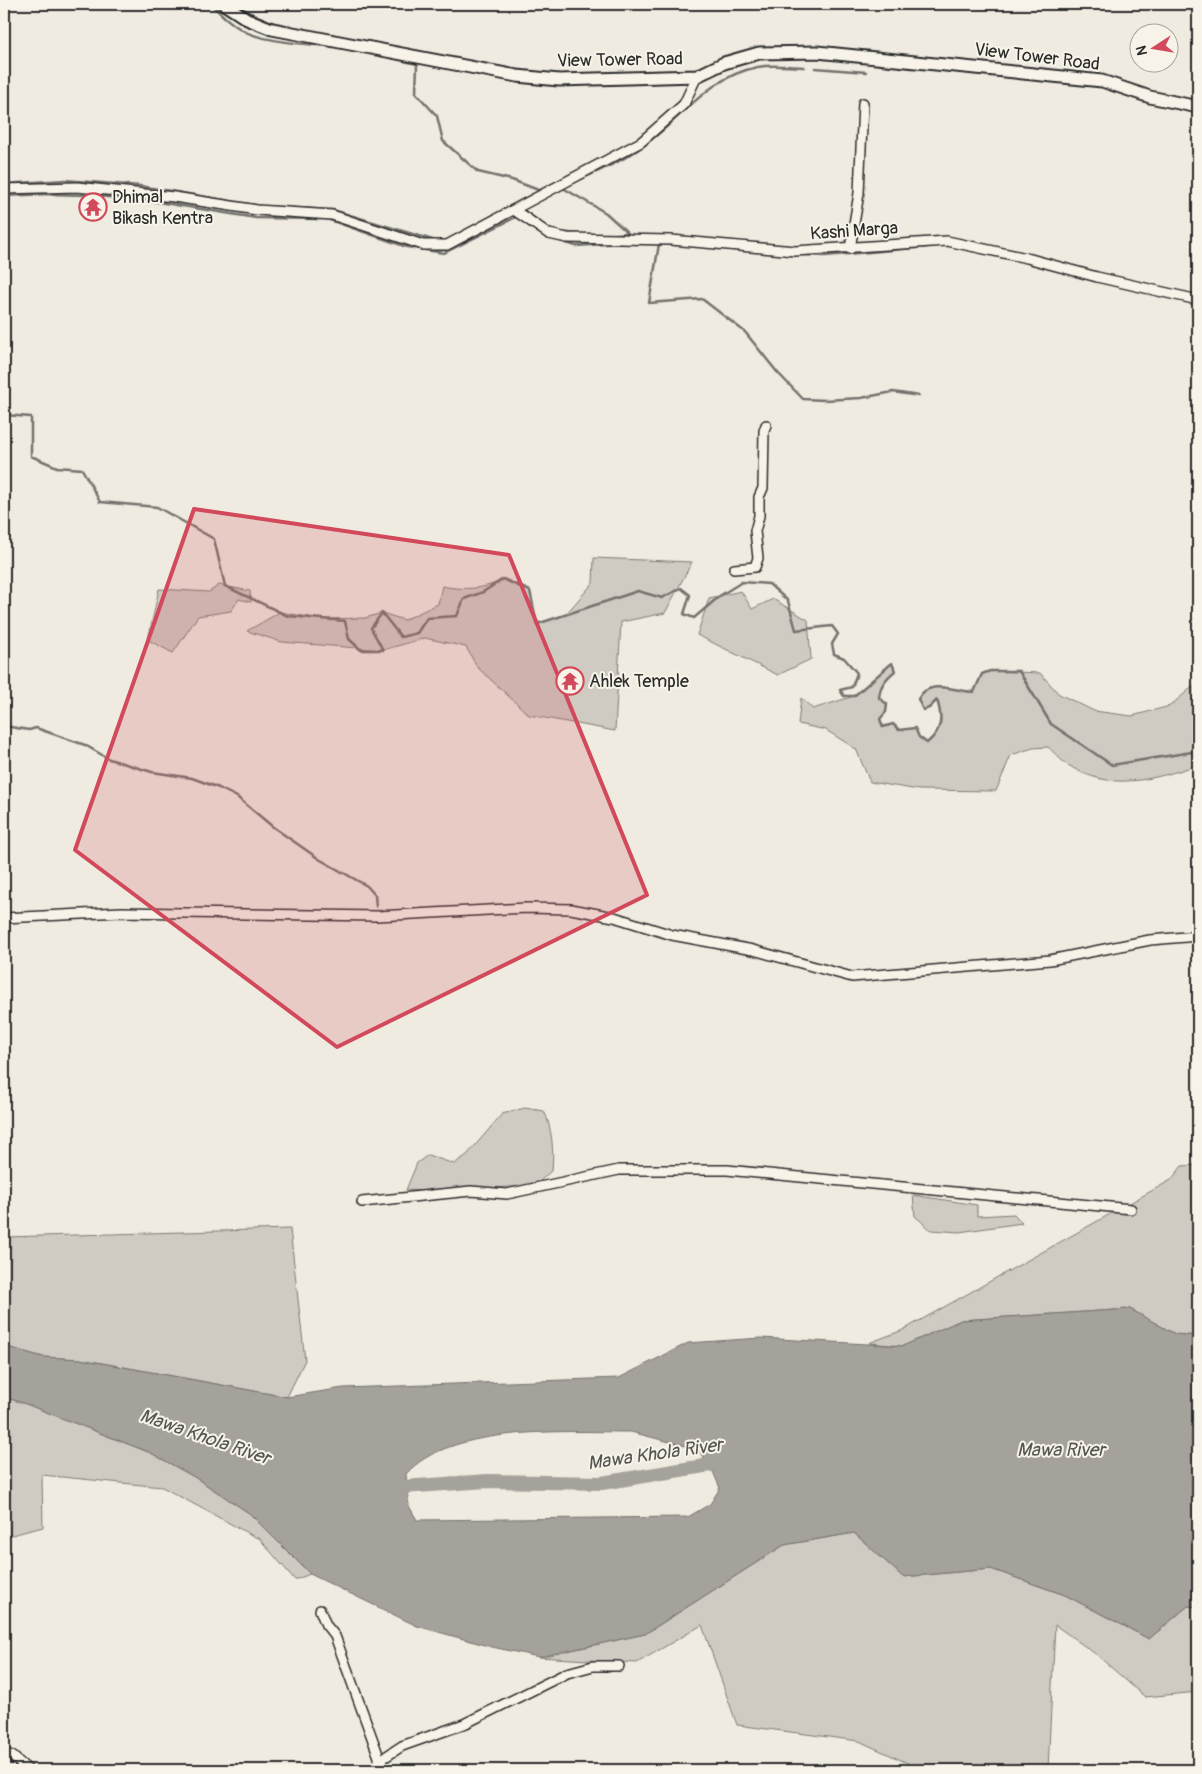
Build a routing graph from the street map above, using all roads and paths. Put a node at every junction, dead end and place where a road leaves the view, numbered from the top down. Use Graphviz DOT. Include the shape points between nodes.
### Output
graph roads {
  1 [pos="224,4"];
  2 [pos="697,76"];
  3 [pos="863,104"];
  4 [pos="1198,108"];
  5 [pos="4,190"];
  6 [pos="514,210"];
  7 [pos="850,248"];
  8 [pos="1198,300"];
  9 [pos="766,424"];
  10 [pos="734,570"];
  11 [pos="4,918"];
  12 [pos="1198,936"];
  13 [pos="362,1202"];
  14 [pos="1130,1209"];
  15 [pos="320,1610"];
  16 [pos="619,1666"];
  17 [pos="4,1753"];
  18 [pos="379,1766"];
  19 [pos="28,1770"];
  1 -- 2 [label="street, View Tower Road" via="247,19 280,31 517,76 559,80"];
  2 -- 4 [label="street, View Tower Road" via="724,63 759,53 816,52 1102,81"];
  2 -- 6 [label="street" via="684,104 641,142"];
  3 -- 7 [label="street" via="860,184"];
  5 -- 6 [label="street" via="77,187 174,196 257,210 332,215 423,245 446,245"];
  6 -- 7 [label="street, Kashi Marga" via="549,234 567,238 670,240 795,251"];
  7 -- 8 [label="street, Kashi Marga" via="947,241"];
  9 -- 10 [label="street" via="763,488 755,531 758,558 755,566"];
  11 -- 12 [label="street" via="121,912 322,916 571,908 672,935 753,950 852,977 1050,960 1150,940"];
  13 -- 14 [label="street" via="471,1192 507,1194 619,1170 727,1170"];
  15 -- 18 [label="street" via="335,1636"];
  16 -- 18 [label="street" via="593,1666 567,1673 464,1724 402,1746"];
  17 -- 19 [label="street"];
}
